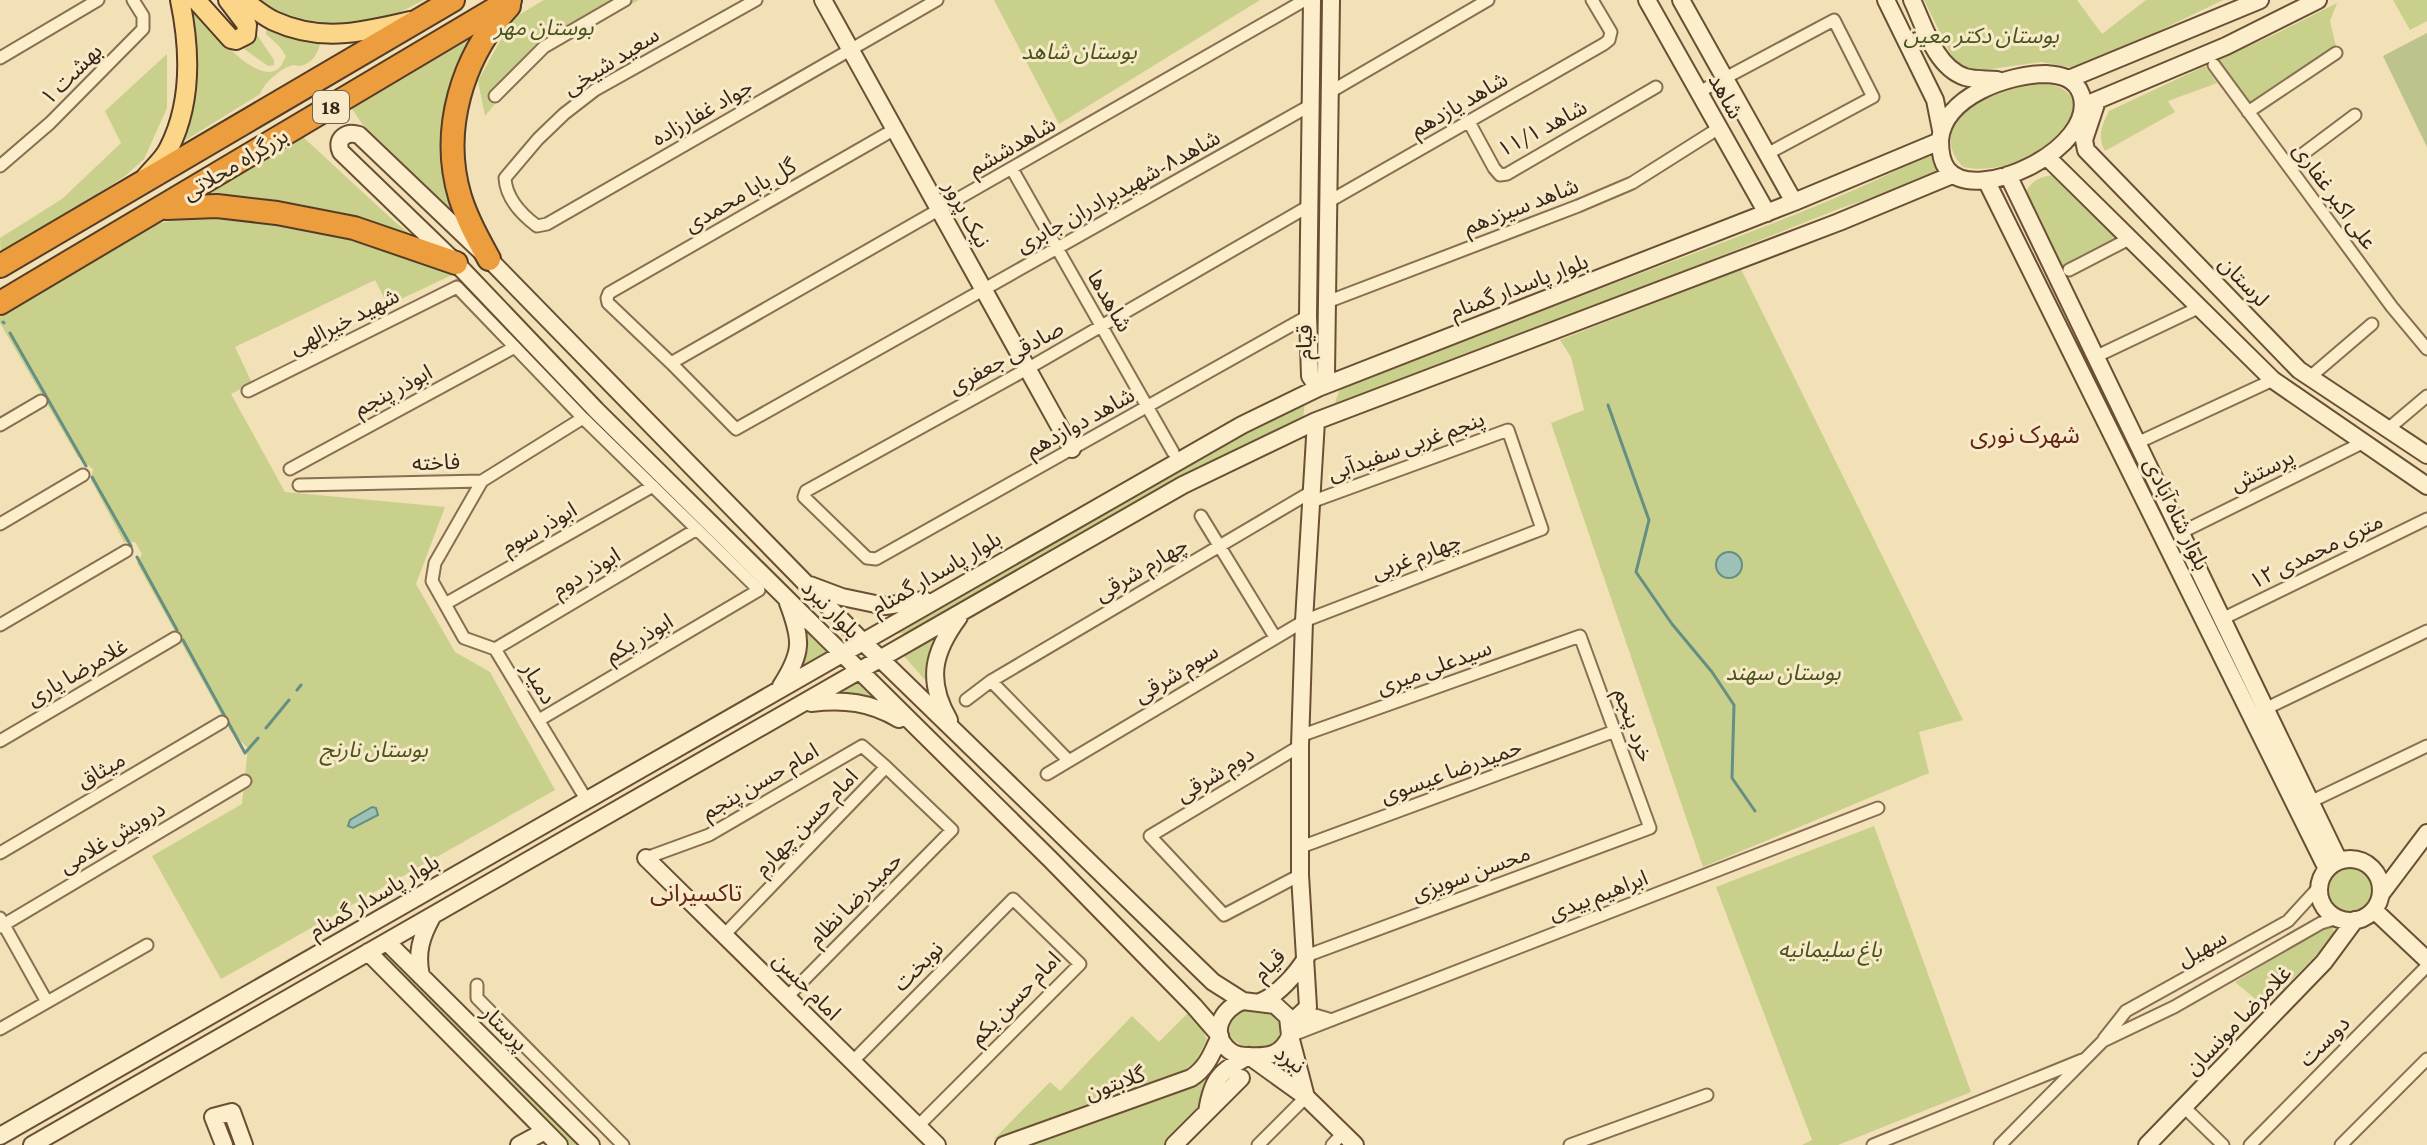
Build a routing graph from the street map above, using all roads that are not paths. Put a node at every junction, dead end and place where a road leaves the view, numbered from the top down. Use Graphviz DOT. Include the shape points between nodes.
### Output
graph roads {
  1 [pos="98,0"];
  2 [pos="133,0"];
  3 [pos="180,0"];
  4 [pos="196,0"];
  5 [pos="228,0"];
  6 [pos="243,0"];
  7 [pos="453,0"];
  8 [pos="512,0"];
  9 [pos="625,0"];
  10 [pos="756,0"];
  11 [pos="823,0"];
  12 [pos="937,0"];
  13 [pos="1305,0"];
  14 [pos="1312,0"];
  15 [pos="1331,0"];
  16 [pos="1488,0"];
  17 [pos="1647,0"];
  18 [pos="1886,0"];
  19 [pos="1912,0"];
  20 [pos="2260,0"];
  21 [pos="2318,0"];
  22 [pos="1594,1"];
  23 [pos="1684,1"];
  24 [pos="2242,5"];
  25 [pos="424,17"];
  26 [pos="1312,24"];
  27 [pos="1248,33"];
  28 [pos="851,50"];
  29 [pos="2336,53"];
  30 [pos="0,58"];
  31 [pos="2214,65"];
  32 [pos="1724,79"];
  33 [pos="2069,79"];
  34 [pos="2006,80"];
  35 [pos="1656,87"];
  36 [pos="1330,92"];
  37 [pos="1699,92"];
  38 [pos="495,96"];
  39 [pos="2090,104"];
  40 [pos="1311,105"];
  41 [pos="2248,112"];
  42 [pos="2355,115"];
  43 [pos="1469,122"];
  44 [pos="1719,128"];
  45 [pos="895,129"];
  46 [pos="1941,136"];
  47 [pos="1767,154"];
  48 [pos="2047,157"];
  49 [pos="2288,165"];
  50 [pos="0,166"];
  51 [pos="1012,169"];
  52 [pos="1952,175"];
  53 [pos="2008,175"];
  54 [pos="505,178"];
  55 [pos="1986,180"];
  56 [pos="140,184"];
  57 [pos="426,198"];
  58 [pos="1328,202"];
  59 [pos="1794,202"];
  60 [pos="1309,206"];
  61 [pos="161,208"];
  62 [pos="940,211"];
  63 [pos="1767,213"];
  64 [pos="408,217"];
  65 [pos="2129,239"];
  66 [pos="1057,248"];
  67 [pos="489,259"];
  68 [pos="456,263"];
  69 [pos="0,266"];
  70 [pos="2069,270"];
  71 [pos="984,290"];
  72 [pos="1327,302"];
  73 [pos="0,303"];
  74 [pos="2198,308"];
  75 [pos="1308,316"];
  76 [pos="2372,324"];
  77 [pos="1101,326"];
  78 [pos="2426,345"];
  79 [pos="515,347"];
  80 [pos="2095,357"];
  81 [pos="671,363"];
  82 [pos="1027,369"];
  83 [pos="2310,377"];
  84 [pos="2273,380"];
  85 [pos="1318,388"];
  86 [pos="248,391"];
  87 [pos="2427,396"];
  88 [pos="41,401"];
  89 [pos="1147,407"];
  90 [pos="583,418"];
  91 [pos="1316,421"];
  92 [pos="0,425"];
  93 [pos="2388,429"];
  94 [pos="2137,443"];
  95 [pos="2362,443"];
  96 [pos="1072,449"];
  97 [pos="1173,452"];
  98 [pos="2427,455"];
  99 [pos="290,469"];
  100 [pos="83,475"];
  101 [pos="482,481"];
  102 [pos="299,485"];
  103 [pos="653,486"];
  104 [pos="2427,486"];
  105 [pos="1311,497"];
  106 [pos="1201,516"];
  107 [pos="2427,519"];
  108 [pos="0,524"];
  109 [pos="697,529"];
  110 [pos="1542,529"];
  111 [pos="2180,533"];
  112 [pos="1219,545"];
  113 [pos="126,551"];
  114 [pos="870,560"];
  115 [pos="805,583"];
  116 [pos="786,598"];
  117 [pos="936,598"];
  118 [pos="445,604"];
  119 [pos="963,611"];
  120 [pos="2222,619"];
  121 [pos="1304,621"];
  122 [pos="0,625"];
  123 [pos="2427,631"];
  124 [pos="1580,636"];
  125 [pos="1275,637"];
  126 [pos="175,638"];
  127 [pos="862,641"];
  128 [pos="495,649"];
  129 [pos="842,653"];
  130 [pos="880,659"];
  131 [pos="859,671"];
  132 [pos="991,681"];
  133 [pos="780,688"];
  134 [pos="966,700"];
  135 [pos="801,704"];
  136 [pos="2265,709"];
  137 [pos="539,720"];
  138 [pos="222,722"];
  139 [pos="919,729"];
  140 [pos="1615,731"];
  141 [pos="958,735"];
  142 [pos="0,741"];
  143 [pos="1300,741"];
  144 [pos="2427,746"];
  145 [pos="1068,760"];
  146 [pos="886,767"];
  147 [pos="1047,774"];
  148 [pos="245,781"];
  149 [pos="586,799"];
  150 [pos="2310,802"];
  151 [pos="1878,808"];
  152 [pos="1650,828"];
  153 [pos="952,830"];
  154 [pos="2425,843"];
  155 [pos="1301,847"];
  156 [pos="0,853"];
  157 [pos="646,858"];
  158 [pos="2333,865"];
  159 [pos="1300,875"];
  160 [pos="2319,887"];
  161 [pos="2381,894"];
  162 [pos="1013,899"];
  163 [pos="2374,910"];
  164 [pos="433,915"];
  165 [pos="2338,918"];
  166 [pos="2355,920"];
  167 [pos="1,924"];
  168 [pos="724,935"];
  169 [pos="147,945"];
  170 [pos="390,945"];
  171 [pos="1306,956"];
  172 [pos="2425,956"];
  173 [pos="373,958"];
  174 [pos="421,976"];
  175 [pos="477,985"];
  176 [pos="787,997"];
  177 [pos="1251,1001"];
  178 [pos="47,1002"];
  179 [pos="0,1029"];
  180 [pos="1290,1030"];
  181 [pos="1220,1036"];
  182 [pos="2103,1041"];
  183 [pos="1249,1056"];
  184 [pos="2086,1058"];
  185 [pos="2427,1059"];
  186 [pos="852,1062"];
  187 [pos="1241,1078"];
  188 [pos="1707,1095"];
  189 [pos="1306,1097"];
  190 [pos="2184,1107"];
  191 [pos="1207,1112"];
  192 [pos="918,1126"];
  193 [pos="545,1131"];
  194 [pos="0,1136"];
  195 [pos="1343,1141"];
  196 [pos="32,1145"];
  197 [pos="224,1145"];
  198 [pos="244,1145"];
  199 [pos="519,1145"];
  200 [pos="559,1145"];
  201 [pos="591,1145"];
  202 [pos="623,1145"];
  203 [pos="937,1145"];
  204 [pos="1004,1145"];
  205 [pos="1174,1145"];
  206 [pos="1258,1145"];
  207 [pos="1570,1145"];
  208 [pos="1873,1145"];
  209 [pos="2000,1145"];
  210 [pos="2147,1145"];
  211 [pos="2223,1145"];
  212 [pos="2250,1145"];
  213 [pos="2341,1145"];
  1 -- 30 [label="street"];
  2 -- 50 [label="street, بهشت ۱" via="143,16 143,29"];
  3 -- 56 [label="main road" via="187,34 182,112 169,149"];
  4 -- 5 [label="main road" via="236,40 246,35 247,25"];
  6 -- 25 [label="main road" via="273,21 310,33 344,35"];
  7 -- 25 [label="highway, بزرگراه محلاتی / 18"];
  8 -- 61 [label="highway, بزرگراه محلاتی / 18"];
  8 -- 67 [label="highway" via="474,55 461,85 452,146 467,217"];
  9 -- 38 [label="street" via="544,47"];
  10 -- 54 [label="street, سعید شیخی" via="595,90 538,139"];
  11 -- 28 [label="main road, نیک پرور"];
  12 -- 28 [label="street, جواد غفارزاده"];
  13 -- 27 [label="street, شاهدششم"];
  14 -- 26 [label="main road, قیام"];
  15 -- 36 [label="main road, قیام"];
  16 -- 36 [label="street"];
  17 -- 37 [label="main road, شاهد"];
  18 -- 46 [label="main road" via="1935,100"];
  19 -- 34 [label="main road" via="1946,65 1973,79"];
  20 -- 24 [label="main road"];
  21 -- 39 [label="main road"];
  22 -- 43 [label="street, شاهد یازدهم" via="1611,32 1609,40"];
  23 -- 32 [label="main road, شاهد"];
  24 -- 33 [label="main road"];
  25 -- 56 [label="highway, بزرگراه محلاتی / 18"];
  26 -- 27 [label="street, شاهدششم" via="1292,15"];
  26 -- 40 [label="main road, قیام"];
  27 -- 51 [label="street, شاهدششم"];
  28 -- 45 [label="main road, نیک پرور"];
  28 -- 54 [label="street, جواد غفارزاده" via="547,224 537,226 521,212 505,188"];
  29 -- 41 [label="street"];
  31 -- 41 [label="street, علی اکبر غفاری"];
  32 -- 37 [label="street"];
  32 -- 47 [label="main road, شاهد"];
  32 -- 47 [label="street" via="1834,20 1838,24 1873,97"];
  33 -- 34 [label="main road" via="2034,74"];
  33 -- 39 [label="main road"];
  34 -- 46 [label="main road" via="1960,105"];
  35 -- 43 [label="street, شاهد ۱۱/۱" via="1507,174 1494,168"];
  36 -- 58 [label="main road, قیام"];
  37 -- 44 [label="main road, شاهد"];
  39 -- 48 [label="main road" via="2072,134"];
  39 -- 83 [label="main road, لرستان" via="2086,150"];
  40 -- 60 [label="main road, قیام"];
  40 -- 66 [label="street, شاهد۸-شهیدبرادران جابری"];
  41 -- 49 [label="street, علی اکبر غفاری"];
  42 -- 49 [label="street"];
  43 -- 58 [label="street, شاهد یازدهم"];
  44 -- 63 [label="main road, شاهد"];
  44 -- 72 [label="street, شاهد سیزدهم" via="1632,183"];
  45 -- 62 [label="main road, نیک پرور"];
  45 -- 81 [label="street, گل بابا محمدی" via="609,293 608,303"];
  46 -- 52 [label="main road" via="1943,161"];
  46 -- 59 [label="main road, بلوار پاسدار گمنام"];
  47 -- 59 [label="main road, شاهد"];
  48 -- 53 [label="main road"];
  48 -- 65 [label="main road"];
  49 -- 78 [label="street, علی اکبر غفاری"];
  51 -- 62 [label="street, شاهدششم"];
  51 -- 66 [label="street, شاهدها"];
  52 -- 55 [label="main road"];
  52 -- 91 [label="main road, بلوار پاسدار گمنام"];
  53 -- 55 [label="main road"];
  53 -- 80 [label="main road, بلوار شاه آبادی"];
  55 -- 158 [label="main road, بلوار شاه آبادی"];
  56 -- 69 [label="highway, بزرگراه محلاتی / 18"];
  57 -- 64 [label="main road" via="401,190 397,195"];
  57 -- 64 [label="main road, بلوار نبرد" via="359,135 345,134 341,152"];
  57 -- 67 [label="main road, بلوار نبرد"];
  58 -- 72 [label="main road, قیام"];
  59 -- 63 [label="main road, بلوار پاسدار گمنام"];
  60 -- 75 [label="main road, قیام"];
  60 -- 77 [label="street, صادقی جعفری"];
  61 -- 68 [label="highway" via="217,206 277,213 354,228"];
  61 -- 73 [label="highway, بزرگراه محلاتی / 18"];
  62 -- 71 [label="main road, نیک پرور"];
  62 -- 81 [label="street, شاهدششم"];
  63 -- 85 [label="main road, بلوار پاسدار گمنام"];
  64 -- 68 [label="main road, بلوار نبرد"];
  65 -- 70 [label="street"];
  65 -- 74 [label="main road"];
  66 -- 71 [label="street, شاهد۸-شهیدبرادران جابری"];
  66 -- 77 [label="street, شاهدها"];
  67 -- 115 [label="main road, بلوار نبرد"];
  68 -- 116 [label="main road, بلوار نبرد"];
  71 -- 81 [label="street, شاهد۸-شهیدبرادران جابری" via="736,429"];
  71 -- 82 [label="main road, نیک پرور"];
  72 -- 85 [label="main road, قیام" via="1326,375"];
  74 -- 80 [label="street"];
  74 -- 84 [label="main road"];
  75 -- 85 [label="main road, قیام" via="1310,376"];
  75 -- 89 [label="street, شاهد دوازدهم"];
  76 -- 83 [label="street"];
  77 -- 82 [label="street, صادقی جعفری"];
  77 -- 89 [label="street, شاهدها"];
  79 -- 86 [label="street, شهید خیرالهی" via="457,287"];
  79 -- 90 [label="street"];
  79 -- 99 [label="street, ابوذر پنجم"];
  80 -- 94 [label="main road, بلوار شاه آبادی"];
  82 -- 96 [label="main road, نیک پرور"];
  82 -- 114 [label="street, صادقی جعفری" via="806,491 806,501"];
  83 -- 93 [label="main road, لرستان"];
  84 -- 94 [label="street"];
  84 -- 95 [label="main road"];
  85 -- 117 [label="main road, بلوار پاسدار گمنام" via="1216,439"];
  87 -- 93 [label="street"];
  88 -- 92 [label="street"];
  89 -- 96 [label="street, شاهد دوازدهم"];
  89 -- 97 [label="street, شاهدها"];
  90 -- 101 [label="street"];
  90 -- 103 [label="street"];
  91 -- 105 [label="main road, قیام"];
  91 -- 119 [label="main road, بلوار پاسدار گمنام" via="1183,485"];
  93 -- 98 [label="main road, لرستان"];
  94 -- 111 [label="main road, بلوار شاه آبادی"];
  95 -- 104 [label="main road"];
  95 -- 111 [label="street, پرستش"];
  96 -- 114 [label="street, شاهد دوازدهم"];
  100 -- 108 [label="street"];
  101 -- 102 [label="street, فاخته"];
  101 -- 118 [label="street, فاخته" via="435,563 432,581"];
  103 -- 109 [label="street"];
  103 -- 118 [label="street, ابوذر سوم"];
  105 -- 110 [label="street, پنجم غربی سفیدآبی" via="1508,430"];
  105 -- 112 [label="street, چهارم شرقی"];
  105 -- 121 [label="main road, قیام"];
  106 -- 112 [label="street"];
  107 -- 120 [label="street, ۱۲ متری محمدی"];
  109 -- 128 [label="street, ابوذر دوم"];
  109 -- 137 [label="street, ابوذر یکم" via="759,590"];
  110 -- 121 [label="street, چهارم غربی"];
  111 -- 120 [label="main road, بلوار شاه آبادی"];
  112 -- 125 [label="street"];
  112 -- 132 [label="street, چهارم شرقی"];
  113 -- 122 [label="street"];
  115 -- 117 [label="main road" via="885,606"];
  115 -- 127 [label="main road, بلوار نبرد"];
  116 -- 129 [label="main road, بلوار نبرد"];
  116 -- 133 [label="main road" via="799,636 795,664"];
  117 -- 127 [label="main road, بلوار پاسدار گمنام"];
  118 -- 128 [label="street, دمیار" via="464,638"];
  119 -- 130 [label="main road, بلوار پاسدار گمنام"];
  119 -- 141 [label="main road" via="944,636 934,670 944,711"];
  120 -- 136 [label="main road, بلوار شاه آبادی"];
  121 -- 125 [label="street, سوم شرقی"];
  121 -- 143 [label="main road, قیام"];
  123 -- 136 [label="street"];
  124 -- 140 [label="street, خرد پنجم"];
  124 -- 143 [label="street, سیدعلی میری"];
  125 -- 145 [label="street, سوم شرقی"];
  126 -- 142 [label="street, غلامرضا یاری"];
  127 -- 129 [label="main road, بلوار پاسدار گمنام"];
  127 -- 130 [label="main road, بلوار نبرد"];
  128 -- 137 [label="street, دمیار"];
  129 -- 131 [label="main road, بلوار نبرد"];
  129 -- 133 [label="main road, بلوار پاسدار گمنام"];
  130 -- 131 [label="main road, بلوار پاسدار گمنام"];
  130 -- 141 [label="main road, بلوار نبرد"];
  131 -- 135 [label="main road, بلوار پاسدار گمنام"];
  131 -- 139 [label="main road, بلوار نبرد"];
  132 -- 134 [label="street, چهارم شرقی"];
  132 -- 145 [label="street"];
  133 -- 149 [label="main road, بلوار پاسدار گمنام"];
  135 -- 139 [label="main road" via="854,701"];
  135 -- 164 [label="main road, بلوار پاسدار گمنام"];
  136 -- 150 [label="main road, بلوار شاه آبادی"];
  137 -- 149 [label="street, دمیار"];
  138 -- 156 [label="street, میثاق"];
  139 -- 181 [label="main road, بلوار نبرد"];
  140 -- 152 [label="street, خرد پنجم"];
  140 -- 155 [label="street, حمیدرضا عیسوی"];
  141 -- 177 [label="main road, بلوار نبرد" via="1213,982"];
  143 -- 155 [label="main road, قیام"];
  143 -- 159 [label="street, دوم شرقی" via="1150,836 1224,915"];
  144 -- 150 [label="street"];
  145 -- 147 [label="street, سوم شرقی"];
  146 -- 153 [label="street, امام حسن چهارم"];
  146 -- 157 [label="street, امام حسن پنجم" via="862,746 709,835"];
  146 -- 168 [label="street, امام حسن چهارم"];
  148 -- 167 [label="street, درویش غلامی"];
  149 -- 194 [label="main road, بلوار پاسدار گمنام"];
  150 -- 158 [label="main road, بلوار شاه آبادی"];
  151 -- 180 [label="street, ابراهیم بیدی" via="1333,1020"];
  152 -- 171 [label="street, محسن سویزی"];
  153 -- 176 [label="street, حمیدرضا نظام"];
  154 -- 161 [label="main road"];
  155 -- 159 [label="main road, قیام"];
  157 -- 168 [label="main road, امام حسن"];
  158 -- 160 [label="main road"];
  158 -- 161 [label="main road" via="2354,859 2371,867"];
  159 -- 171 [label="main road, قیام"];
  160 -- 165 [label="main road" via="2323,906"];
  160 -- 182 [label="street, سهیل" via="2288,921 2126,1011"];
  161 -- 163 [label="main road"];
  162 -- 186 [label="street, نوبخت"];
  162 -- 192 [label="street, امام حسن یکم" via="1080,964"];
  163 -- 166 [label="main road"];
  163 -- 172 [label="main road"];
  164 -- 170 [label="main road, بلوار پاسدار گمنام"];
  164 -- 174 [label="main road" via="418,951"];
  165 -- 166 [label="main road"];
  165 -- 182 [label="street, سهیل"];
  166 -- 190 [label="main road, غلامرضا مونسان" via="2324,962"];
  167 -- 178 [label="street"];
  168 -- 176 [label="main road, امام حسن"];
  169 -- 178 [label="street"];
  170 -- 173 [label="main road, بلوار پاسدار گمنام"];
  170 -- 174 [label="main road, پرستار"];
  171 -- 177 [label="main road, قیام" via="1296,975 1269,999"];
  171 -- 180 [label="main road, قیام" via="1308,1007"];
  172 -- 212 [label="street, دوست"];
  173 -- 193 [label="main road, پرستار"];
  173 -- 196 [label="main road, بلوار پاسدار گمنام"];
  174 -- 201 [label="main road, پرستار"];
  175 -- 202 [label="street" via="477,998"];
  176 -- 186 [label="main road, امام حسن"];
  177 -- 180 [label="main road" via="1283,1010"];
  177 -- 181 [label="main road" via="1234,1004 1221,1017"];
  178 -- 179 [label="street"];
  180 -- 183 [label="main road" via="1287,1045 1271,1056"];
  180 -- 189 [label="main road, نبرد"];
  181 -- 183 [label="main road" via="1230,1051"];
  181 -- 204 [label="main road, گلابتون" via="1208,1061 1191,1078"];
  182 -- 184 [label="street, سهیل"];
  183 -- 189 [label="main road, نبرد"];
  183 -- 191 [label="main road" via="1213,1083"];
  184 -- 208 [label="street, سهیل"];
  184 -- 209 [label="street"];
  185 -- 213 [label="street"];
  186 -- 192 [label="main road, امام حسن"];
  187 -- 191 [label="main road"];
  188 -- 207 [label="street"];
  189 -- 195 [label="main road, نبرد"];
  189 -- 206 [label="street"];
  190 -- 210 [label="main road, غلامرضا مونسان"];
  190 -- 211 [label="street"];
  191 -- 205 [label="main road"];
  192 -- 203 [label="main road, امام حسن"];
  193 -- 199 [label="main road"];
  193 -- 200 [label="main road, پرستار"];
  197 -- 198 [label="main road" via="213,1117 232,1112"];
}
